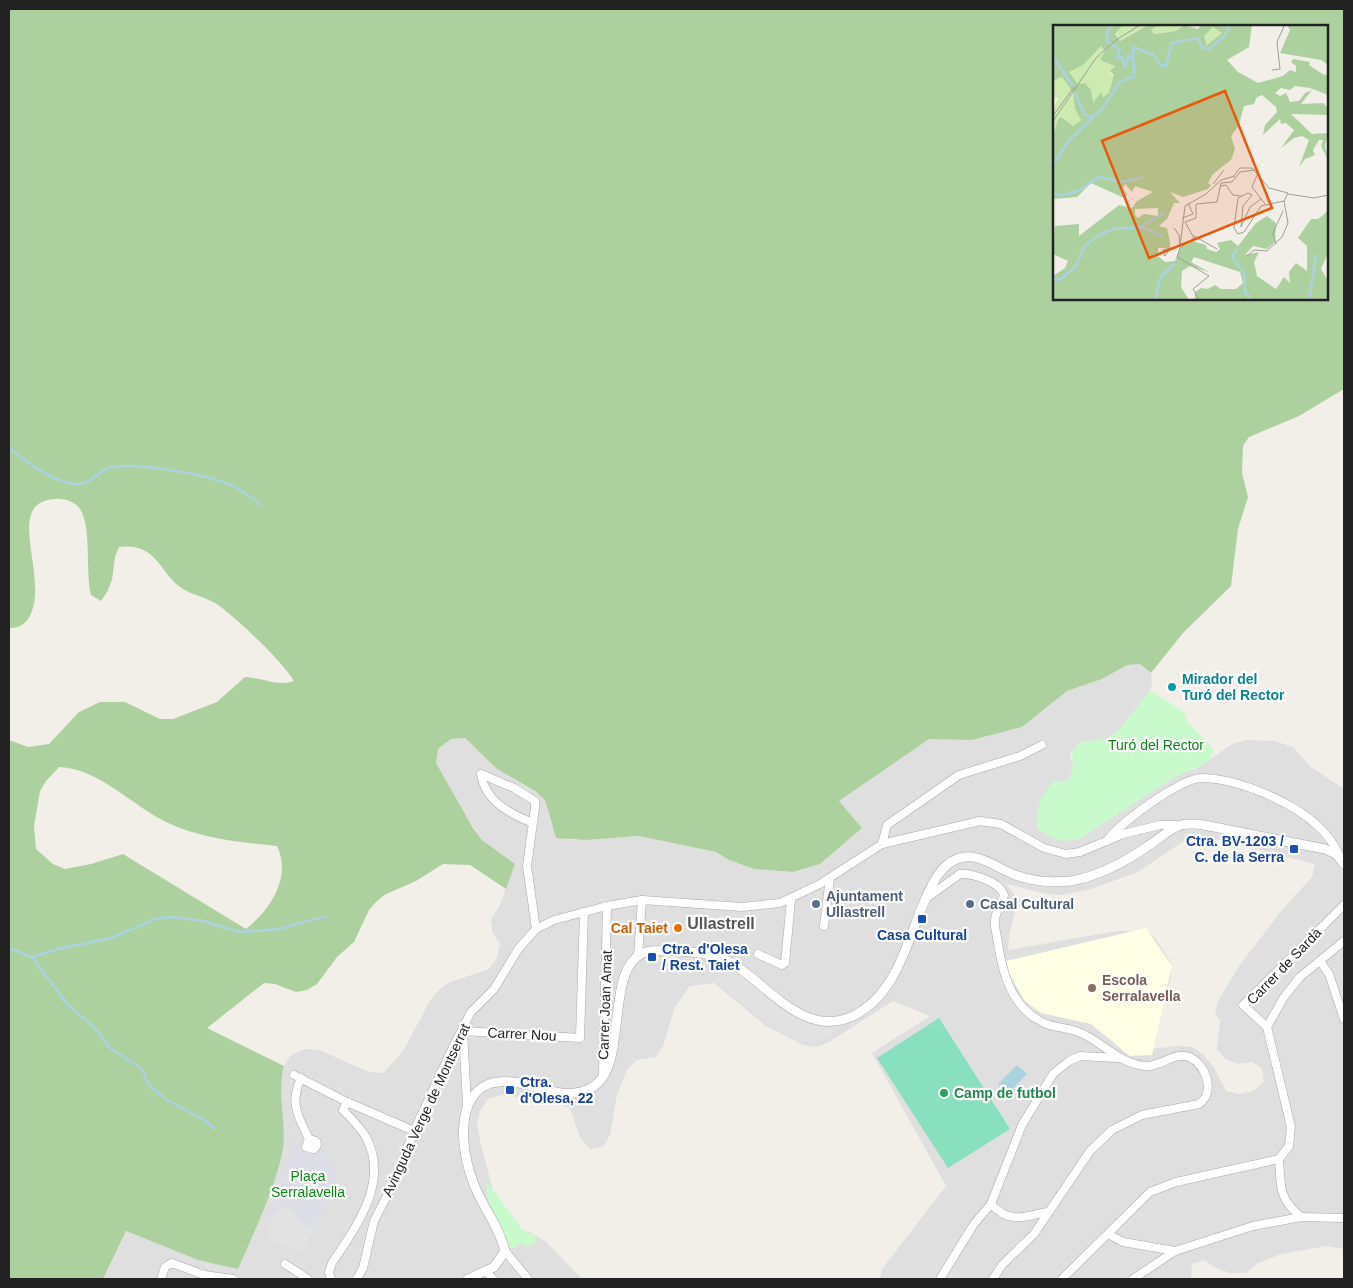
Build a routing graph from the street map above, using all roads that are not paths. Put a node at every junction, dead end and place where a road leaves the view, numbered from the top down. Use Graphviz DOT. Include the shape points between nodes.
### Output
graph roads {
  1 [pos="1042,744"];
  2 [pos="533,823"];
  3 [pos="1179,825"];
  4 [pos="1107,842"];
  5 [pos="882,844"];
  6 [pos="1343,861"];
  7 [pos="830,878"];
  8 [pos="925,899"];
  9 [pos="642,900"];
  10 [pos="791,900"];
  11 [pos="1344,905"];
  12 [pos="608,906"];
  13 [pos="584,912"];
  14 [pos="824,926"];
  15 [pos="536,929"];
  16 [pos="1344,941"];
  17 [pos="758,954"];
  18 [pos="638,956"];
  19 [pos="1320,961"];
  20 [pos="1343,1008"];
  21 [pos="1344,1020"];
  22 [pos="1267,1027"];
  23 [pos="463,1031"];
  24 [pos="1118,1058"];
  25 [pos="603,1074"];
  26 [pos="347,1102"];
  27 [pos="467,1104"];
  28 [pos="414,1131"];
  29 [pos="309,1139"];
  30 [pos="1279,1159"];
  31 [pos="990,1204"];
  32 [pos="1048,1212"];
  33 [pos="1301,1217"];
  34 [pos="1344,1218"];
  35 [pos="1108,1234"];
  36 [pos="505,1251"];
  37 [pos="1175,1251"];
  38 [pos="285,1264"];
  39 [pos="486,1271"];
  40 [pos="161,1279"];
  41 [pos="234,1279"];
  42 [pos="308,1279"];
  43 [pos="331,1279"];
  44 [pos="357,1279"];
  45 [pos="468,1279"];
  46 [pos="493,1279"];
  47 [pos="528,1279"];
  48 [pos="940,1279"];
  49 [pos="993,1279"];
  50 [pos="1062,1279"];
  51 [pos="1133,1279"];
  1 -- 5 [label="street" via="1020,756 959,775 887,825"];
  2 -- 2 [label="street" via="535,801 481,774 487,790 501,807"];
  2 -- 15 [label="street" via="527,866"];
  3 -- 4 [label="street" via="1160,825 1123,834"];
  3 -- 6 [label="street" via="1204,825 1305,844 1325,849"];
  3 -- 8 [label="street" via="1128,860 1071,881 1028,878 976,856 962,857 940,872"];
  4 -- 5 [label="street" via="1080,852 1057,852 1001,824 980,821"];
  4 -- 6 [label="street" via="1113,831 1134,815 1174,789 1200,778 1237,784 1298,811 1320,827"];
  5 -- 7 [label="street"];
  7 -- 10 [label="street"];
  7 -- 14 [label="street"];
  8 -- 18 [label="street" via="904,954 888,984 858,1013 836,1022 822,1022 796,1011 739,968 718,958 667,951 651,951"];
  8 -- 24 [label="street" via="960,874 996,885 1004,896 995,917 1001,965 1021,1004 1043,1023 1083,1033"];
  9 -- 10 [label="street" via="742,907"];
  9 -- 12 [label="street"];
  9 -- 18 [label="street"];
  10 -- 17 [label="street" via="785,962 777,964"];
  11 -- 22 [label="street, Carrer de Sardà" via="1243,1005"];
  12 -- 13 [label="street"];
  12 -- 25 [label="street, Carrer Joan Amat"];
  13 -- 15 [label="street"];
  13 -- 23 [label="street, Carrer Nou" via="580,1038"];
  15 -- 23 [label="street, Avinguda Verge de Montserrat" via="519,948 494,989 471,1012"];
  16 -- 19 [label="street"];
  18 -- 25 [label="street" via="624,977 614,1047"];
  19 -- 20 [label="street"];
  19 -- 22 [label="street" via="1284,997"];
  20 -- 21 [label="street"];
  22 -- 30 [label="street" via="1292,1127 1289,1146"];
  23 -- 27 [label="street"];
  23 -- 28 [label="street, Avinguda Verge de Montserrat"];
  24 -- 31 [label="street" via="1080,1056 1053,1074 1022,1124"];
  24 -- 32 [label="street" via="1147,1066 1189,1057 1209,1088 1200,1104 1142,1116 1112,1130 1090,1151"];
  25 -- 27 [label="street" via="593,1087 577,1093 497,1081 479,1089"];
  26 -- 28 [label="street"];
  26 -- 29 [label="street" via="297,1076 294,1102"];
  26 -- 43 [label="street" via="343,1110 366,1138 374,1181 363,1212 332,1264"];
  27 -- 36 [label="street" via="464,1130 470,1172"];
  28 -- 44 [label="street, Avinguda Verge de Montserrat" via="374,1222 363,1268"];
  30 -- 33 [label="street" via="1284,1199"];
  30 -- 35 [label="street" via="1158,1188 1144,1195"];
  31 -- 32 [label="street" via="1008,1218"];
  31 -- 48 [label="street"];
  32 -- 49 [label="street" via="1034,1234 1002,1265"];
  33 -- 34 [label="street"];
  33 -- 37 [label="street" via="1253,1226"];
  35 -- 37 [label="street" via="1123,1242"];
  35 -- 50 [label="street"];
  36 -- 39 [label="street" via="498,1264"];
  36 -- 47 [label="street"];
  37 -- 51 [label="street"];
  38 -- 42 [label="street"];
  39 -- 45 [label="street"];
  39 -- 46 [label="street"];
  40 -- 41 [label="street" via="165,1267 172,1263 204,1275"];
}
